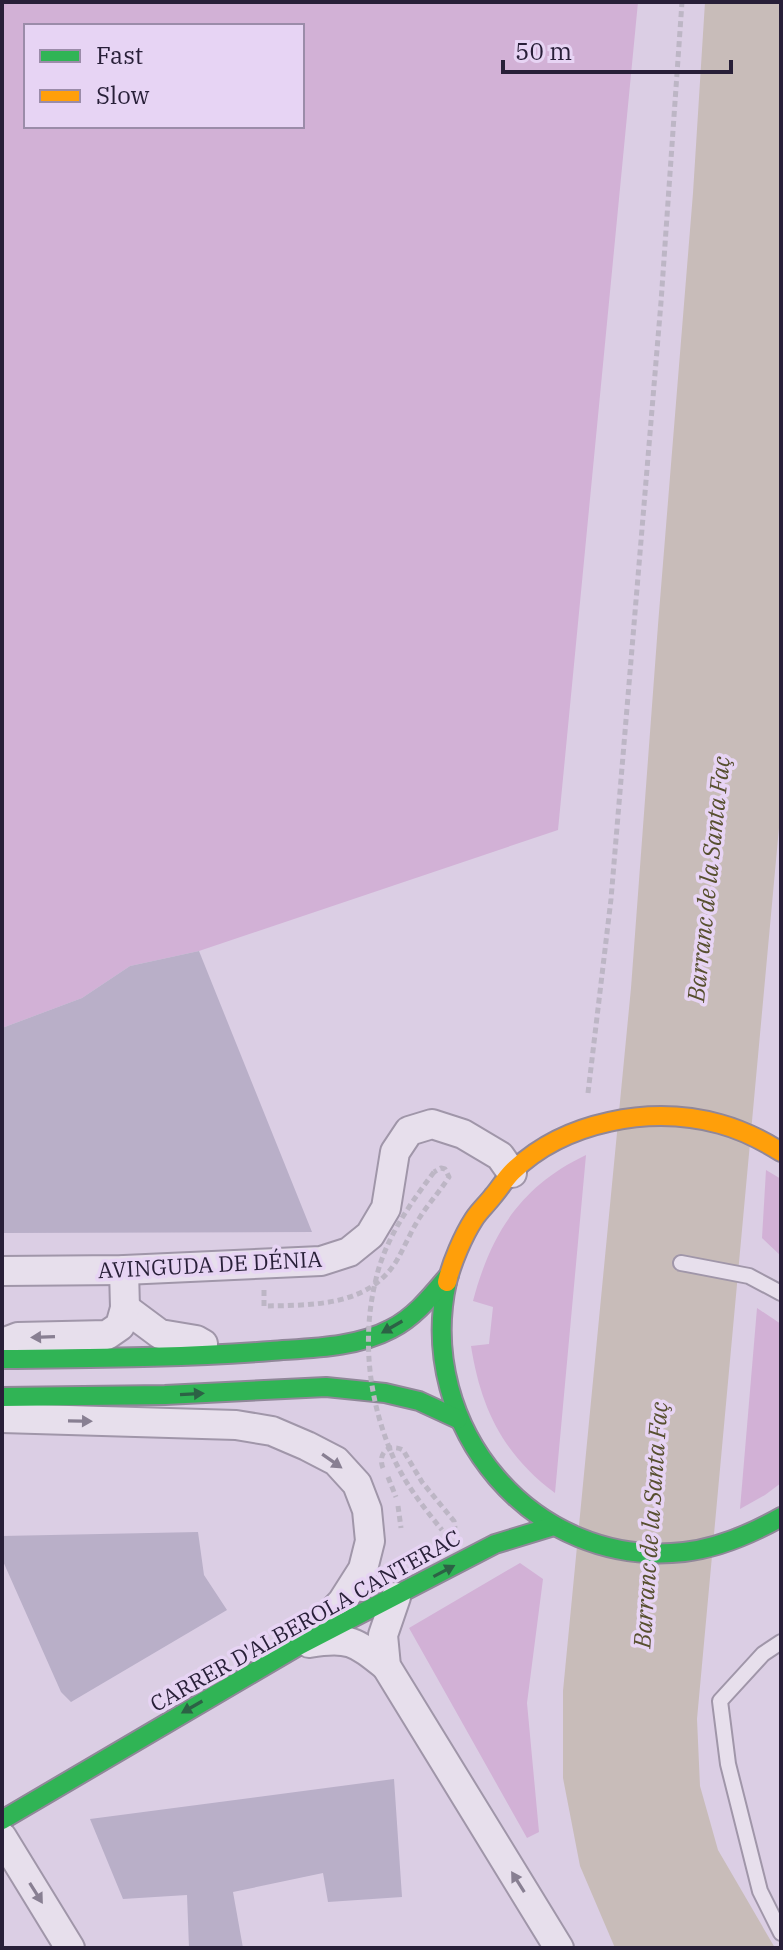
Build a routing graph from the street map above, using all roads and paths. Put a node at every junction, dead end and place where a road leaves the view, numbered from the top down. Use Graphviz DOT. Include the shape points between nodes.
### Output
graph roads {
  1 [pos="682,2"];
  2 [pos="588,1088"];
  3 [pos="775,1148"];
  4 [pos="434,1172"];
  5 [pos="512,1173"];
  6 [pos="681,1263"];
  7 [pos="124,1270"];
  8 [pos="2,1271"];
  9 [pos="449,1275"];
  10 [pos="781,1293"];
  11 [pos="125,1308"];
  12 [pos="2,1344"];
  13 [pos="229,1356"];
  14 [pos="2,1359"];
  15 [pos="2,1397"];
  16 [pos="2,1418"];
  17 [pos="458,1419"];
  18 [pos="781,1519"];
  19 [pos="560,1528"];
  20 [pos="401,1535"];
  21 [pos="396,1597"];
  22 [pos="781,1642"];
  23 [pos="300,1645"];
  24 [pos="386,1666"];
  25 [pos="2,1820"];
  26 [pos="2,1837"];
  27 [pos="781,1933"];
  28 [pos="70,1948"];
  29 [pos="559,1948"];
  1 -- 2 [label="path" via="612,883"];
  3 -- 5 [label="main road" via="736,1128 700,1119 626,1118 549,1146"];
  4 -- 20 [label="path, bridge" via="393,1235 376,1277 367,1349 377,1407 386,1438 391,1449 395,1461 442,1530 450,1534 456,1526 403,1450 392,1447 387,1449 383,1453 381,1465 393,1486"];
  5 -- 7 [label="street, AVINGUDA DE DÉNIA" via="500,1156 463,1134 432,1124 409,1131 395,1152 386,1208 370,1235 349,1252 321,1261"];
  5 -- 9 [label="main road" via="473,1220"];
  6 -- 10 [label="lane" via="749,1276"];
  7 -- 8 [label="street, AVINGUDA DE DÉNIA"];
  7 -- 11 [label="street"];
  9 -- 13 [label="main road, one-way" via="393,1328 363,1341"];
  9 -- 17 [label="main road" via="441,1333 448,1391"];
  11 -- 12 [label="street, one-way" via="120,1326 107,1335 18,1337"];
  11 -- 13 [label="street" via="160,1334 196,1340"];
  13 -- 14 [label="main road"];
  15 -- 17 [label="main road, one-way" via="326,1387 419,1401"];
  16 -- 23 [label="street, one-way" via="236,1425 272,1431 336,1461 357,1484 370,1541 363,1569 342,1602"];
  17 -- 19 [label="main road" via="497,1480 524,1506"];
  18 -- 19 [label="main road" via="729,1543 662,1553 596,1544"];
  21 -- 19 [label="main road, CARRER D'ALBEROLA CANTERAC, one-way" via="495,1544"];
  21 -- 23 [label="main road, CARRER D'ALBEROLA CANTERAC"];
  21 -- 24 [label="street" via="383,1635"];
  22 -- 27 [label="lane" via="720,1701 728,1764 760,1891"];
  23 -- 24 [label="street" via="331,1639 359,1644"];
  23 -- 25 [label="main road, CARRER D'ALBEROLA CANTERAC, one-way"];
  29 -- 24 [label="street, one-way"];
  26 -- 28 [label="street, one-way"];
}
